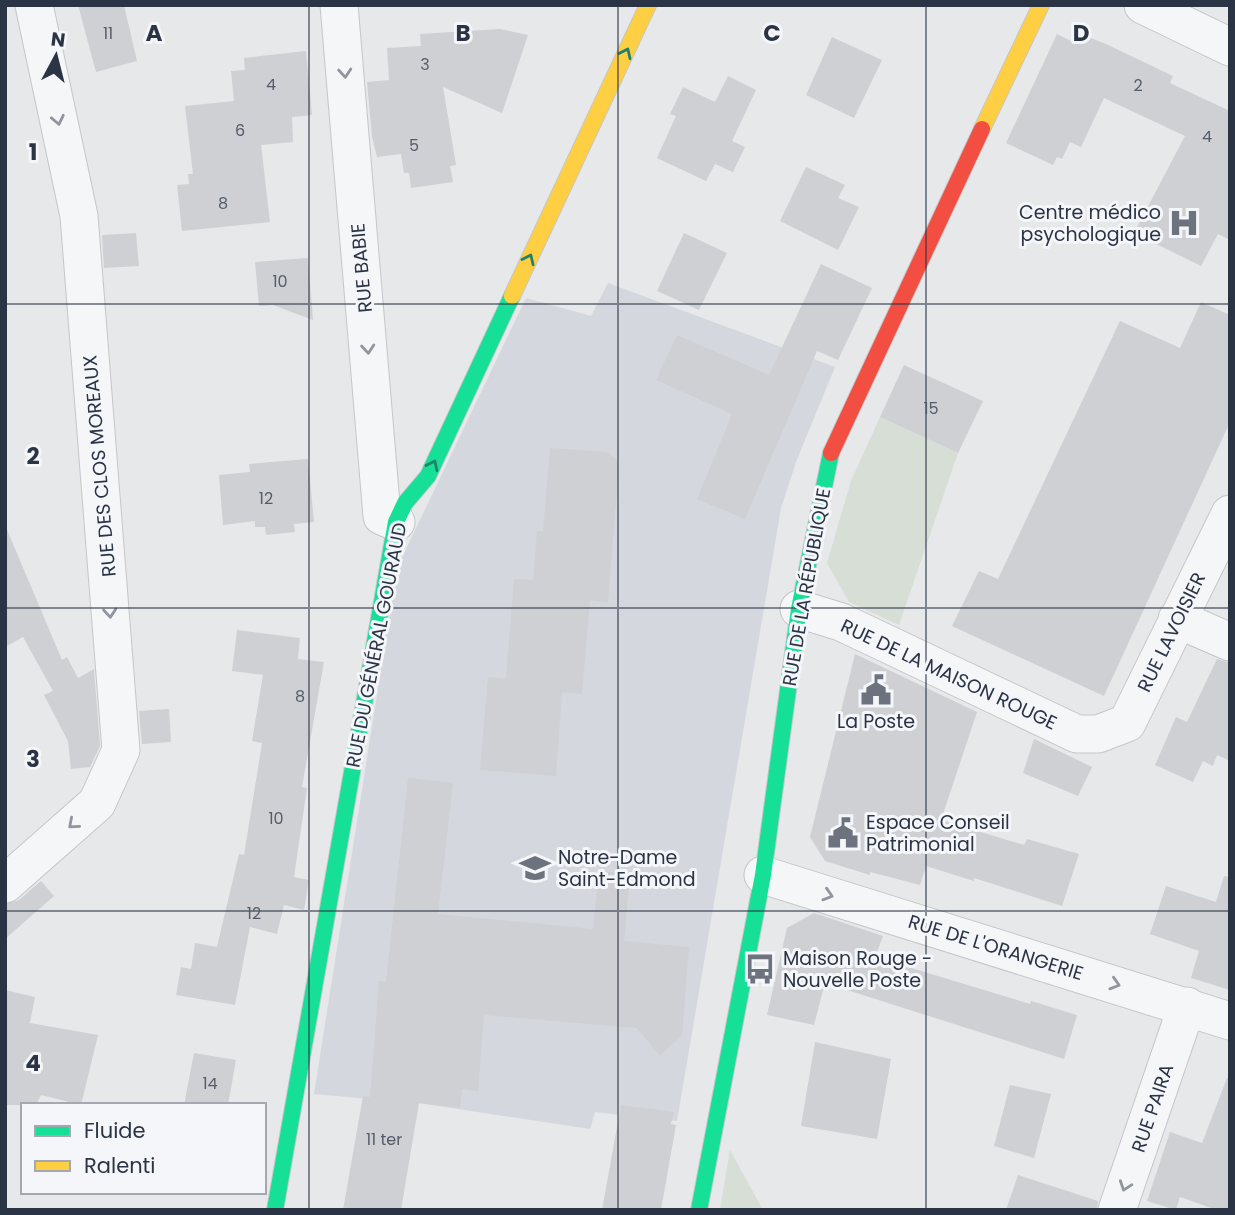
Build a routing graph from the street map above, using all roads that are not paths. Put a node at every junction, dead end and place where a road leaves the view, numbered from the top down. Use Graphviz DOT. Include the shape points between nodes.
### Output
graph roads {
  1 [pos="34,5"];
  2 [pos="339,5"];
  3 [pos="648,5"];
  4 [pos="1041,5"];
  5 [pos="1143,5"];
  6 [pos="1230,47"];
  7 [pos="1230,514"];
  8 [pos="396,522"];
  9 [pos="799,609"];
  10 [pos="1177,619"];
  11 [pos="1230,642"];
  12 [pos="1098,734"];
  13 [pos="763,875"];
  14 [pos="5,884"];
  15 [pos="1187,1006"];
  16 [pos="1230,1021"];
  17 [pos="275,1210"];
  18 [pos="699,1210"];
  19 [pos="1117,1210"];
  1 -- 14 [label="street, RUE DES CLOS MOREAUX, one-way" via="79,216 121,750 97,803"];
  2 -- 8 [label="street, RUE BABIE, one-way" via="382,516"];
  8 -- 3 [label="street, RUE DU GÉNÉRAL GOURAUD, one-way" via="428,475"];
  4 -- 9 [label="street, RUE DE LA RÉPUBLIQUE" via="834,441"];
  5 -- 6 [label="street"];
  7 -- 10 [label="street, RUE LAVOISIER"];
  8 -- 17 [label="street, RUE DU GÉNÉRAL GOURAUD"];
  9 -- 12 [label="street, RUE DE LA MAISON ROUGE" via="841,622 1077,734"];
  9 -- 13 [label="street, RUE DE LA RÉPUBLIQUE"];
  10 -- 11 [label="street"];
  10 -- 12 [label="street, RUE LAVOISIER" via="1127,723"];
  13 -- 15 [label="street, RUE DE L'ORANGERIE, one-way"];
  13 -- 18 [label="street, RUE DE LA RÉPUBLIQUE"];
  15 -- 16 [label="street, RUE DE L'ORANGERIE"];
  15 -- 19 [label="street, RUE PAIRA, one-way"];
}
